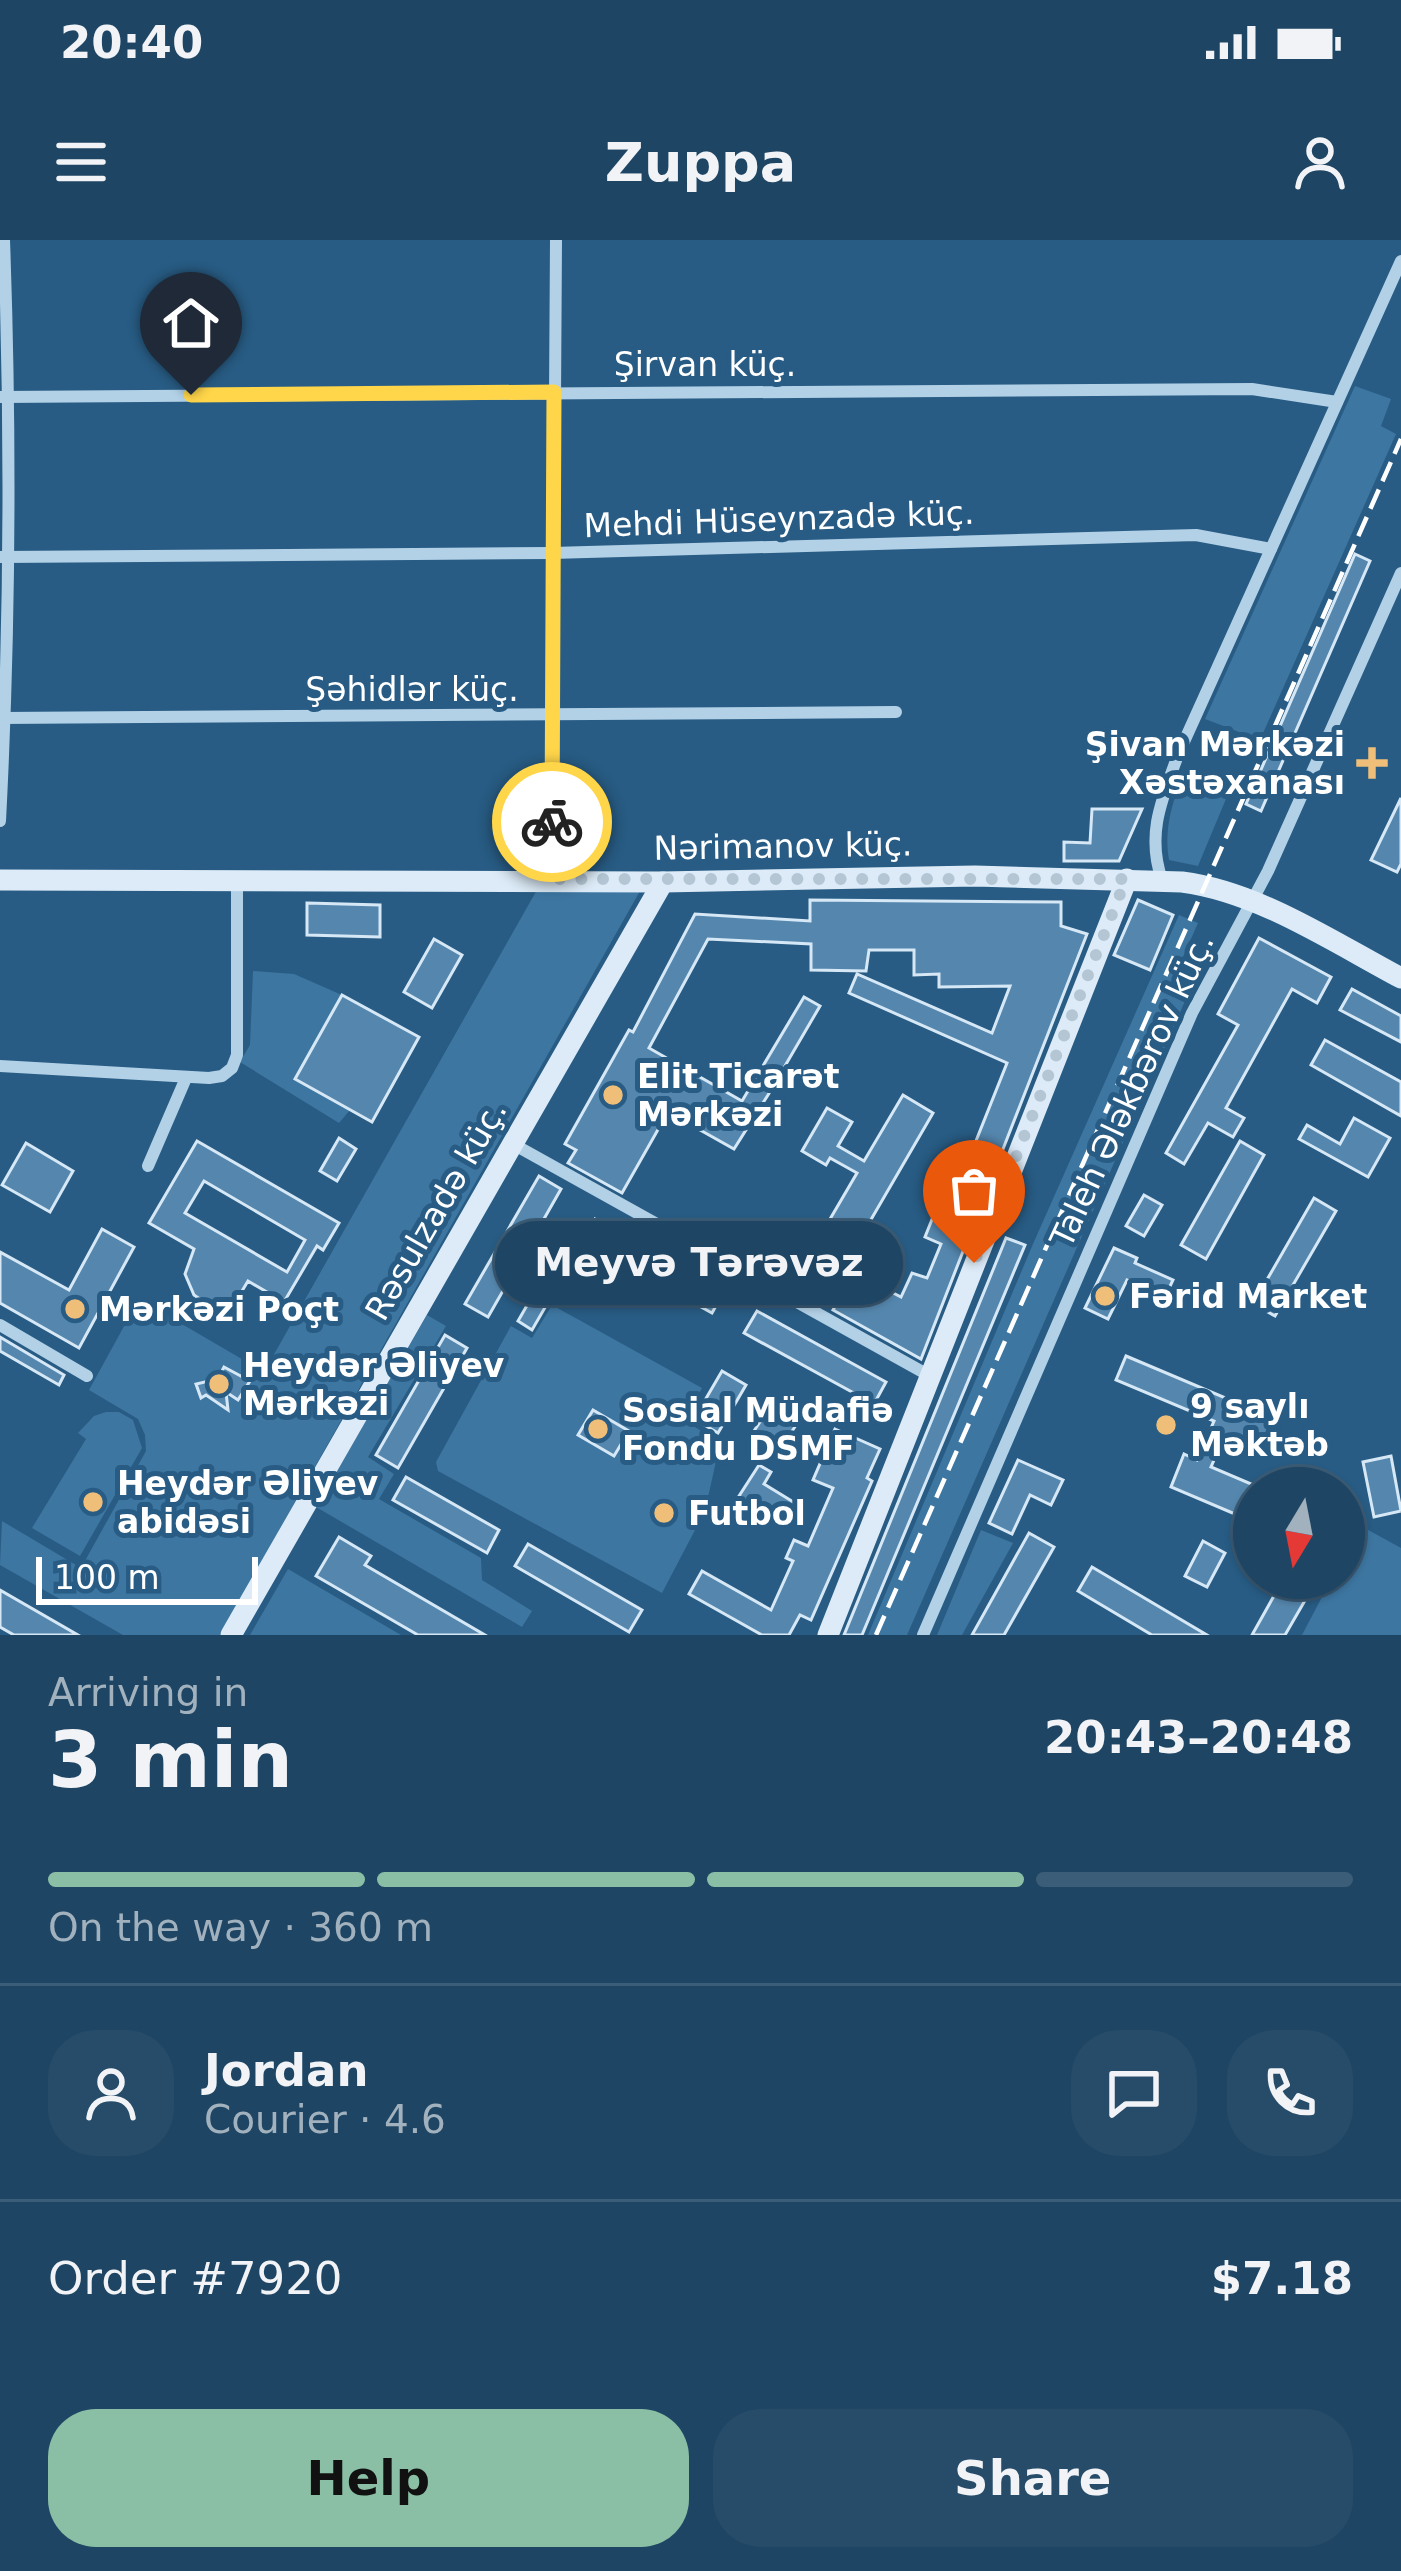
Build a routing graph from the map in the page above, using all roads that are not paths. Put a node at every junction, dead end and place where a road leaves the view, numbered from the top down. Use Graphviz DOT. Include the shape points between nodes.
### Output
graph roads {
  1 [pos="4,240"];
  2 [pos="556,240"];
  3 [pos="1401,261"];
  4 [pos="554,392"];
  5 [pos="5,397"];
  6 [pos="1337,402"];
  7 [pos="1271,549"];
  8 [pos="552,553"];
  9 [pos="5,557"];
  10 [pos="1401,573"];
  11 [pos="896,712"];
  12 [pos="552,716"];
  13 [pos="3,718"];
  14 [pos="0,821"];
  15 [pos="237,878"];
  16 [pos="552,879"];
  17 [pos="1126,879"];
  18 [pos="0,880"];
  19 [pos="1162,880"];
  20 [pos="663,882"];
  21 [pos="1252,902"];
  22 [pos="1401,977"];
  23 [pos="0,1066"];
  24 [pos="187,1078"];
  25 [pos="513,1144"];
  26 [pos="148,1166"];
  27 [pos="0,1325"];
  28 [pos="87,1376"];
  29 [pos="930,1376"];
  30 [pos="231,1635"];
  31 [pos="828,1635"];
  32 [pos="923,1635"];
  1 -- 5 [label="street"];
  2 -- 4 [label="street"];
  3 -- 6 [label="street"];
  4 -- 5 [label="street, Şirvan küç."];
  4 -- 6 [label="street, Şirvan küç." via="1252,389"];
  4 -- 8 [label="street"];
  5 -- 9 [label="street"];
  6 -- 7 [label="street"];
  7 -- 8 [label="street, Mehdi Hüseynzadə küç." via="1196,535"];
  7 -- 19 [label="street" via="1156,814 1153,855"];
  8 -- 9 [label="street, Mehdi Hüseynzadə küç."];
  8 -- 12 [label="street"];
  9 -- 13 [label="street"];
  10 -- 21 [label="street, Taleh Ələkbərov küç."];
  11 -- 12 [label="street, Şəhidlər küç."];
  12 -- 13 [label="street, Şəhidlər küç."];
  12 -- 16 [label="street"];
  13 -- 14 [label="street"];
  15 -- 16 [label="main road, Nərimanov küç."];
  15 -- 18 [label="main road, Nərimanov küç."];
  15 -- 24 [label="street" via="237,1055 222,1076"];
  16 -- 20 [label="main road, Nərimanov küç."];
  17 -- 19 [label="main road, Nərimanov küç."];
  17 -- 20 [label="main road, Nərimanov küç."];
  17 -- 29 [label="main road"];
  19 -- 21 [label="main road, Nərimanov küç." via="1204,884"];
  20 -- 25 [label="main road, Rəsulzadə küç."];
  21 -- 22 [label="main road, Nərimanov küç."];
  21 -- 32 [label="street, Taleh Ələkbərov küç." via="1178,1045"];
  23 -- 24 [label="street"];
  24 -- 26 [label="street"];
  25 -- 29 [label="street"];
  25 -- 30 [label="main road, Rəsulzadə küç."];
  27 -- 28 [label="street"];
  29 -- 31 [label="main road"];
}
